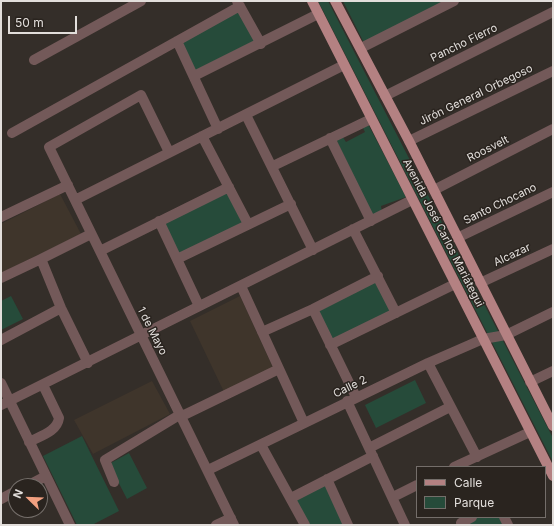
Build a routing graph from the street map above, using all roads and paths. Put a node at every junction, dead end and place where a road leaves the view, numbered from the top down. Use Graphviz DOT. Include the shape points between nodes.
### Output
graph roads {
  1 [pos="141,1"];
  2 [pos="312,1"];
  3 [pos="335,1"];
  4 [pos="454,1"];
  5 [pos="239,4"];
  6 [pos="553,12"];
  7 [pos="318,14"];
  8 [pos="177,41"];
  9 [pos="261,44"];
  10 [pos="361,48"];
  11 [pos="34,60"];
  12 [pos="344,66"];
  13 [pos="553,71"];
  14 [pos="194,76"];
  15 [pos="385,96"];
  16 [pos="246,115"];
  17 [pos="371,118"];
  18 [pos="218,129"];
  19 [pos="553,129"];
  20 [pos="12,133"];
  21 [pos="202,136"];
  22 [pos="330,138"];
  23 [pos="409,141"];
  24 [pos="169,152"];
  25 [pos="273,166"];
  26 [pos="68,185"];
  27 [pos="229,187"];
  28 [pos="434,190"];
  29 [pos="553,192"];
  30 [pos="75,200"];
  31 [pos="412,200"];
  32 [pos="292,204"];
  33 [pos="1,217"];
  34 [pos="159,221"];
  35 [pos="371,221"];
  36 [pos="248,224"];
  37 [pos="353,229"];
  38 [pos="91,234"];
  39 [pos="457,238"];
  40 [pos="553,249"];
  41 [pos="313,250"];
  42 [pos="100,251"];
  43 [pos="41,259"];
  44 [pos="177,259"];
  45 [pos="378,276"];
  46 [pos="1,278"];
  47 [pos="455,284"];
  48 [pos="480,284"];
  49 [pos="241,286"];
  50 [pos="199,306"];
  51 [pos="61,308"];
  52 [pos="313,309"];
  53 [pos="553,312"];
  54 [pos="396,313"];
  55 [pos="262,332"];
  56 [pos="506,335"];
  57 [pos="141,336"];
  58 [pos="483,339"];
  59 [pos="1,340"];
  60 [pos="330,345"];
  61 [pos="88,363"];
  62 [pos="428,363"];
  63 [pos="279,369"];
  64 [pos="553,371"];
  65 [pos="530,382"];
  66 [pos="1,383"];
  67 [pos="43,385"];
  68 [pos="351,399"];
  69 [pos="6,403"];
  70 [pos="450,407"];
  71 [pos="182,415"];
  72 [pos="304,422"];
  73 [pos="553,426"];
  74 [pos="530,432"];
  75 [pos="30,442"];
  76 [pos="261,445"];
  77 [pos="371,452"];
  78 [pos="477,456"];
  79 [pos="456,466"];
  80 [pos="208,470"];
  81 [pos="46,476"];
  82 [pos="553,476"];
  83 [pos="42,478"];
  84 [pos="327,479"];
  85 [pos="114,482"];
  86 [pos="416,486"];
  87 [pos="393,497"];
  88 [pos="291,498"];
  89 [pos="470,518"];
  90 [pos="233,522"];
  91 [pos="460,522"];
  92 [pos="70,525"];
  93 [pos="216,525"];
  94 [pos="305,525"];
  95 [pos="348,525"];
  96 [pos="405,525"];
  1 -- 11 [label="street"];
  2 -- 7 [label="main road, Avenida José Carlos Mariátegui"];
  3 -- 10 [label="main road, Avenida José Carlos Mariátegui"];
  4 -- 10 [label="street"];
  5 -- 8 [label="street"];
  5 -- 9 [label="street"];
  6 -- 15 [label="street, Pancho Fierro"];
  7 -- 9 [label="street"];
  7 -- 12 [label="main road, Avenida José Carlos Mariátegui"];
  8 -- 14 [label="street"];
  8 -- 20 [label="street"];
  9 -- 14 [label="street"];
  10 -- 15 [label="main road, Avenida José Carlos Mariátegui"];
  12 -- 16 [label="street"];
  12 -- 17 [label="main road, Avenida José Carlos Mariátegui"];
  13 -- 23 [label="street, Jirón General Orbegoso"];
  14 -- 18 [label="street"];
  15 -- 23 [label="main road, Avenida José Carlos Mariátegui"];
  16 -- 18 [label="street"];
  16 -- 25 [label="street"];
  17 -- 22 [label="street"];
  17 -- 31 [label="main road, Avenida José Carlos Mariátegui"];
  18 -- 21 [label="street"];
  19 -- 28 [label="street, Roosvelt"];
  21 -- 24 [label="street"];
  21 -- 27 [label="street"];
  22 -- 25 [label="street"];
  22 -- 35 [label="street"];
  23 -- 28 [label="main road, Avenida José Carlos Mariátegui"];
  24 -- 26 [label="street, 1 de Mayo" via="141,95 49,147"];
  24 -- 30 [label="street"];
  25 -- 32 [label="street"];
  26 -- 30 [label="street, 1 de Mayo"];
  26 -- 33 [label="street"];
  27 -- 34 [label="street"];
  27 -- 36 [label="street"];
  28 -- 39 [label="main road, Avenida José Carlos Mariátegui"];
  29 -- 39 [label="street, Santo Chocano"];
  30 -- 38 [label="street, 1 de Mayo"];
  31 -- 35 [label="street"];
  31 -- 47 [label="main road, Avenida José Carlos Mariátegui"];
  32 -- 36 [label="street"];
  32 -- 41 [label="street"];
  34 -- 42 [label="street"];
  34 -- 44 [label="street"];
  35 -- 37 [label="street"];
  36 -- 44 [label="street"];
  37 -- 41 [label="street"];
  37 -- 45 [label="street"];
  38 -- 42 [label="street, 1 de Mayo"];
  38 -- 43 [label="street"];
  39 -- 48 [label="main road, Avenida José Carlos Mariátegui"];
  40 -- 48 [label="street, Alcazar"];
  41 -- 49 [label="street"];
  42 -- 57 [label="street, 1 de Mayo"];
  43 -- 46 [label="street"];
  43 -- 51 [label="street"];
  44 -- 50 [label="street"];
  45 -- 52 [label="street"];
  45 -- 54 [label="street"];
  47 -- 54 [label="street"];
  47 -- 58 [label="main road, Avenida José Carlos Mariátegui"];
  48 -- 56 [label="main road, Avenida José Carlos Mariátegui"];
  49 -- 50 [label="street"];
  49 -- 55 [label="street"];
  50 -- 57 [label="street"];
  51 -- 59 [label="street"];
  51 -- 61 [label="street"];
  52 -- 55 [label="street"];
  52 -- 60 [label="street"];
  53 -- 56 [label="street, Calle 2"];
  54 -- 60 [label="street"];
  55 -- 63 [label="street"];
  56 -- 58 [label="street, Calle 2"];
  56 -- 65 [label="main road, Avenida José Carlos Mariátegui"];
  57 -- 61 [label="street"];
  57 -- 71 [label="street, 1 de Mayo"];
  58 -- 62 [label="street, Calle 2"];
  58 -- 74 [label="main road, Avenida José Carlos Mariátegui"];
  60 -- 68 [label="street"];
  61 -- 67 [label="street"];
  62 -- 68 [label="street, Calle 2"];
  62 -- 70 [label="street"];
  63 -- 71 [label="street"];
  63 -- 72 [label="street"];
  64 -- 65 [label="street"];
  65 -- 73 [label="main road, Avenida José Carlos Mariátegui"];
  66 -- 69 [label="street"];
  67 -- 69 [label="street"];
  67 -- 75 [label="street" via="59,418 58,423 56,428"];
  68 -- 72 [label="street, Calle 2"];
  68 -- 77 [label="street"];
  69 -- 75 [label="street"];
  70 -- 77 [label="street"];
  70 -- 78 [label="street"];
  71 -- 80 [label="street, 1 de Mayo"];
  71 -- 85 [label="street" via="105,460"];
  72 -- 76 [label="street, Calle 2"];
  74 -- 78 [label="street"];
  74 -- 82 [label="main road, Avenida José Carlos Mariátegui"];
  75 -- 81 [label="street"];
  76 -- 80 [label="street, Calle 2"];
  76 -- 88 [label="street"];
  77 -- 84 [label="street"];
  77 -- 87 [label="street"];
  78 -- 79 [label="street"];
  80 -- 90 [label="street, 1 de Mayo"];
  81 -- 83 [label="street"];
  81 -- 92 [label="street"];
  84 -- 88 [label="street"];
  84 -- 95 [label="street"];
  86 -- 87 [label="street"];
  87 -- 96 [label="street"];
  88 -- 94 [label="street"];
  89 -- 91 [label="street"];
  90 -- 93 [label="street"];
}
